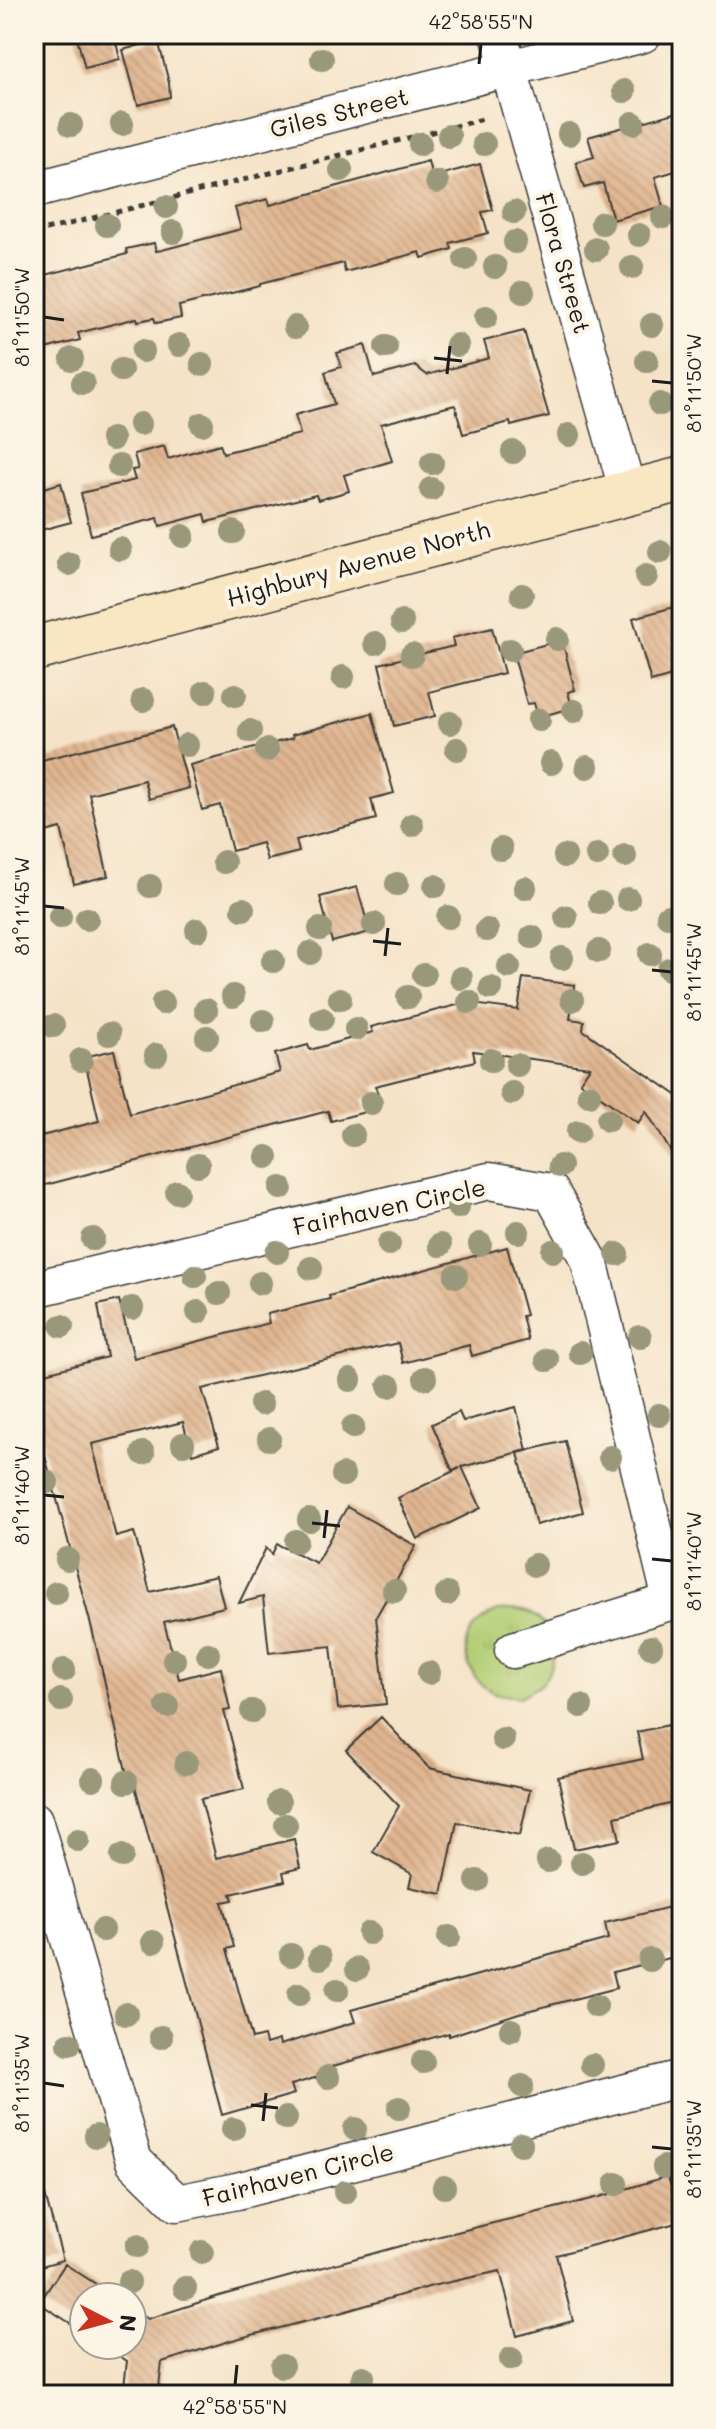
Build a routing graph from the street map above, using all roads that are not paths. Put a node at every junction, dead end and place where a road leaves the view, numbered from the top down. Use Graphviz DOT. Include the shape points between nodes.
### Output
graph roads {
  1 [pos="499,34"];
  2 [pos="643,34"];
  3 [pos="510,68"];
  4 [pos="34,190"];
  5 [pos="682,479"];
  6 [pos="628,492"];
  7 [pos="34,649"];
  8 [pos="34,1289"];
  9 [pos="677,1599"];
  10 [pos="513,1650"];
  11 [pos="34,1820"];
  12 [pos="682,2078"];
  1 -- 3 [label="street, Flora Street"];
  2 -- 3 [label="street, Giles Street"];
  3 -- 4 [label="street, Giles Street"];
  3 -- 6 [label="street, Flora Street"];
  5 -- 6 [label="main road, Highbury Avenue North"];
  6 -- 7 [label="main road, Highbury Avenue North"];
  8 -- 9 [label="street, Fairhaven Circle" via="489,1181 551,1192 589,1260"];
  9 -- 10 [label="street"];
  11 -- 12 [label="street, Fairhaven Circle" via="134,2161 177,2203"];
}
